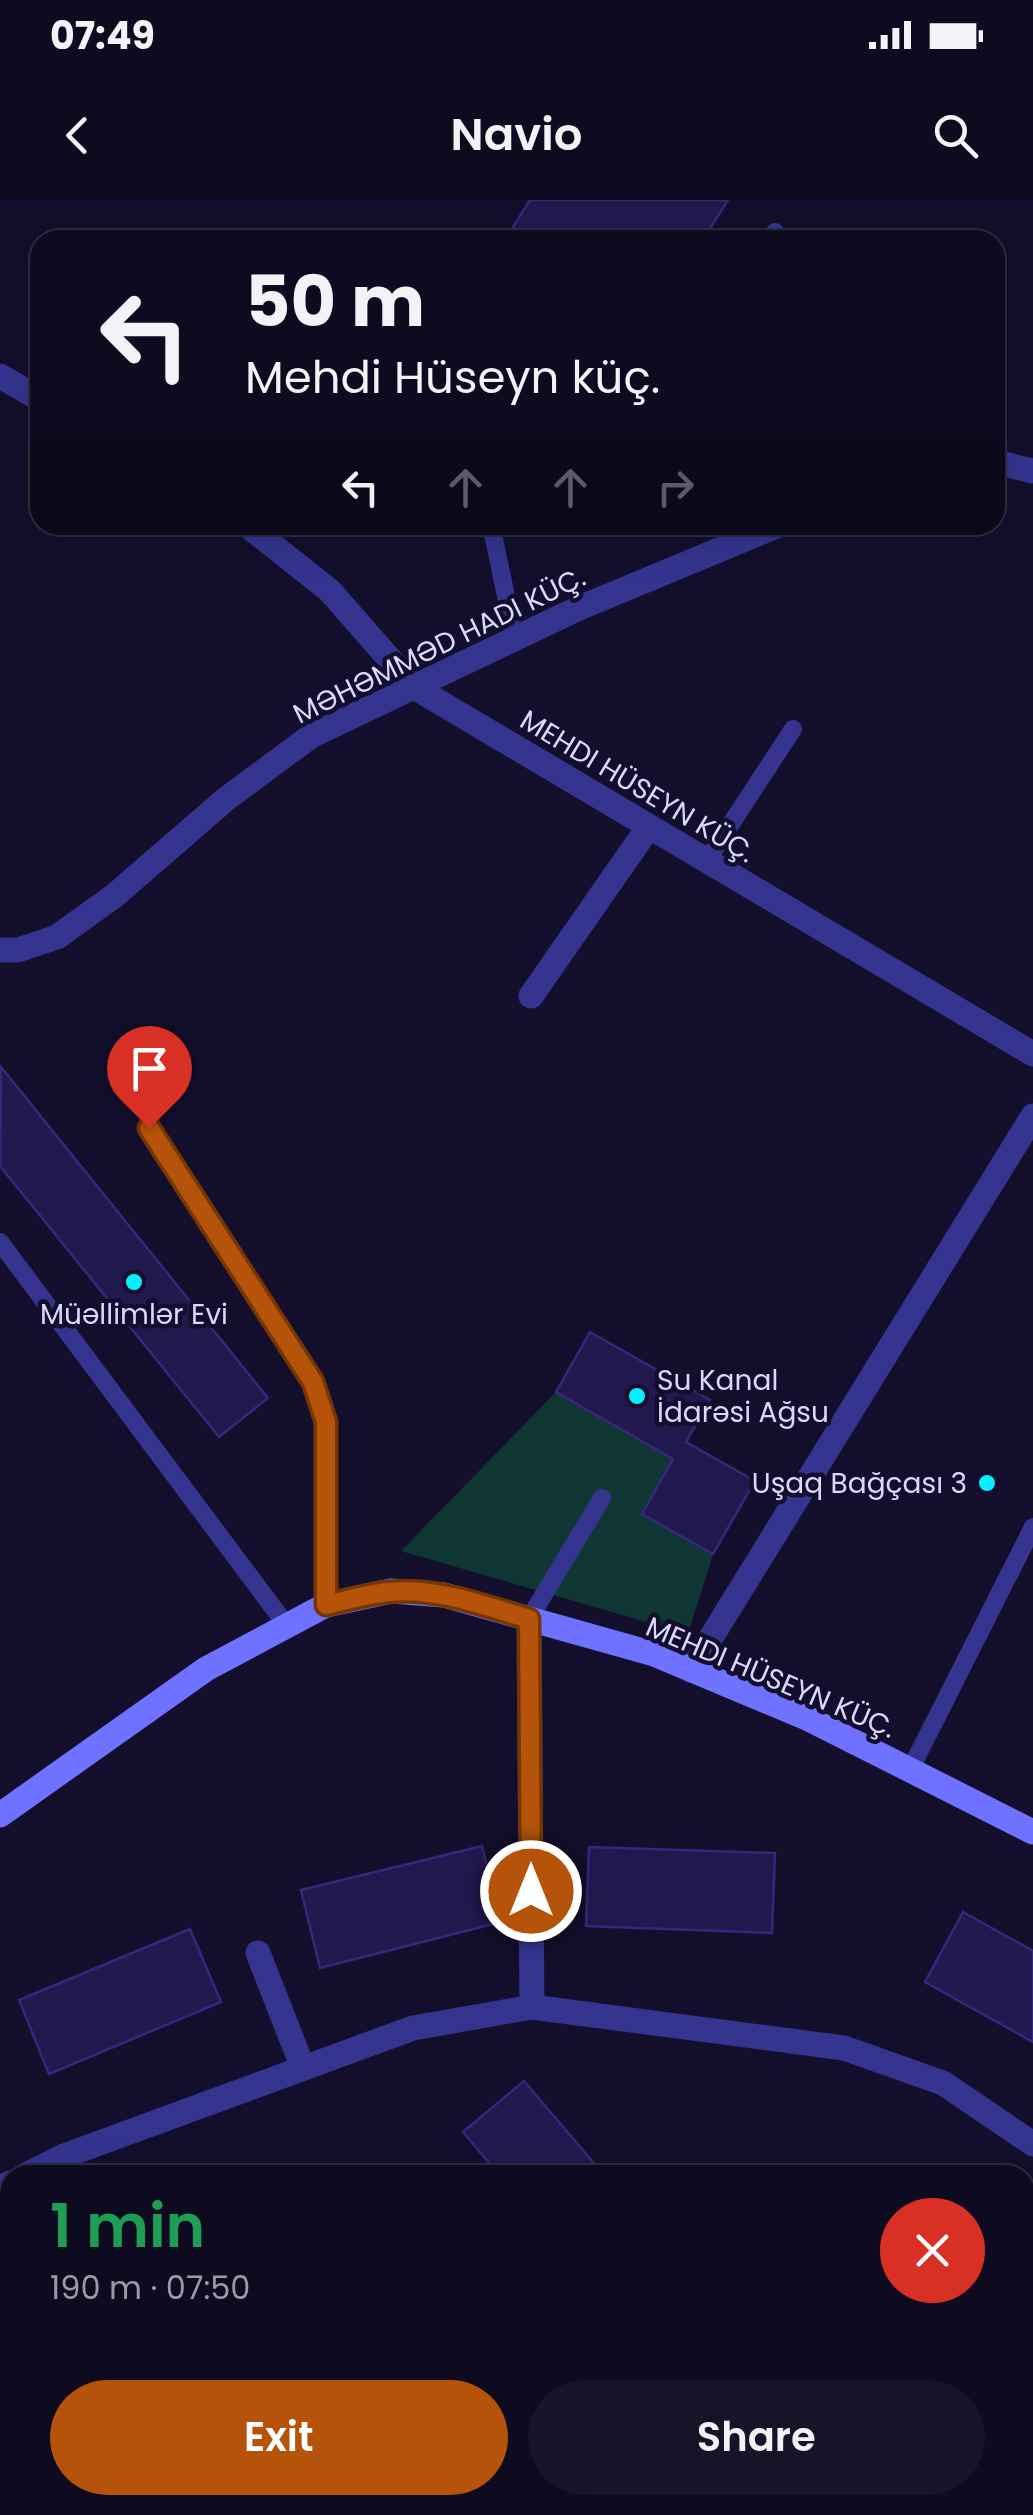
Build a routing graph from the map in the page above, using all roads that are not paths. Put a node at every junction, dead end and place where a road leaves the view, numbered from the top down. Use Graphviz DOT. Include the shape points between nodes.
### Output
graph roads {
  1 [pos="0,376"];
  2 [pos="30,393"];
  3 [pos="1005,464"];
  4 [pos="1033,471"];
  5 [pos="260,535"];
  6 [pos="492,535"];
  7 [pos="756,535"];
  8 [pos="515,639"];
  9 [pos="414,687"];
  10 [pos="793,729"];
  11 [pos="648,828"];
  12 [pos="706,862"];
  13 [pos="0,950"];
  14 [pos="531,996"];
  15 [pos="1033,1054"];
  16 [pos="1033,1116"];
  17 [pos="149,1128"];
  18 [pos="0,1242"];
  19 [pos="602,1498"];
  20 [pos="1033,1527"];
  21 [pos="326,1605"];
  22 [pos="529,1619"];
  23 [pos="287,1626"];
  24 [pos="692,1670"];
  25 [pos="910,1770"];
  26 [pos="0,1815"];
  27 [pos="1033,1832"];
  28 [pos="258,1953"];
  29 [pos="532,2007"];
  30 [pos="302,2068"];
  31 [pos="1033,2144"];
  32 [pos="46,2165"];
  1 -- 2 [label="street"];
  3 -- 4 [label="street"];
  5 -- 9 [label="street, MEHDI HÜSEYN KÜÇ." via="330,591"];
  6 -- 8 [label="lane"];
  7 -- 8 [label="street, MƏHƏMMƏD HADI KÜÇ."];
  8 -- 9 [label="street, MƏHƏMMƏD HADI KÜÇ."];
  9 -- 11 [label="street, MEHDI HÜSEYN KÜÇ."];
  9 -- 13 [label="street, MƏHƏMMƏD HADI KÜÇ." via="311,736 57,937"];
  10 -- 12 [label="lane"];
  11 -- 12 [label="street, MEHDI HÜSEYN KÜÇ."];
  11 -- 14 [label="street"];
  12 -- 15 [label="street, MEHDI HÜSEYN KÜÇ."];
  16 -- 24 [label="street"];
  17 -- 21 [label="lane" via="313,1382 326,1422"];
  18 -- 23 [label="lane"];
  19 -- 22 [label="lane"];
  20 -- 25 [label="lane"];
  21 -- 22 [label="street, MEHDI HÜSEYN KÜÇ." via="391,1591 444,1595"];
  21 -- 23 [label="street, MEHDI HÜSEYN KÜÇ."];
  22 -- 24 [label="street, MEHDI HÜSEYN KÜÇ."];
  22 -- 29 [label="street"];
  23 -- 26 [label="street, MEHDI HÜSEYN KÜÇ." via="206,1668"];
  24 -- 25 [label="street, MEHDI HÜSEYN KÜÇ."];
  25 -- 27 [label="street, MEHDI HÜSEYN KÜÇ."];
  28 -- 30 [label="street"];
  29 -- 30 [label="street" via="412,2028"];
  29 -- 31 [label="street" via="844,2048 943,2083"];
  30 -- 32 [label="street"];
}
